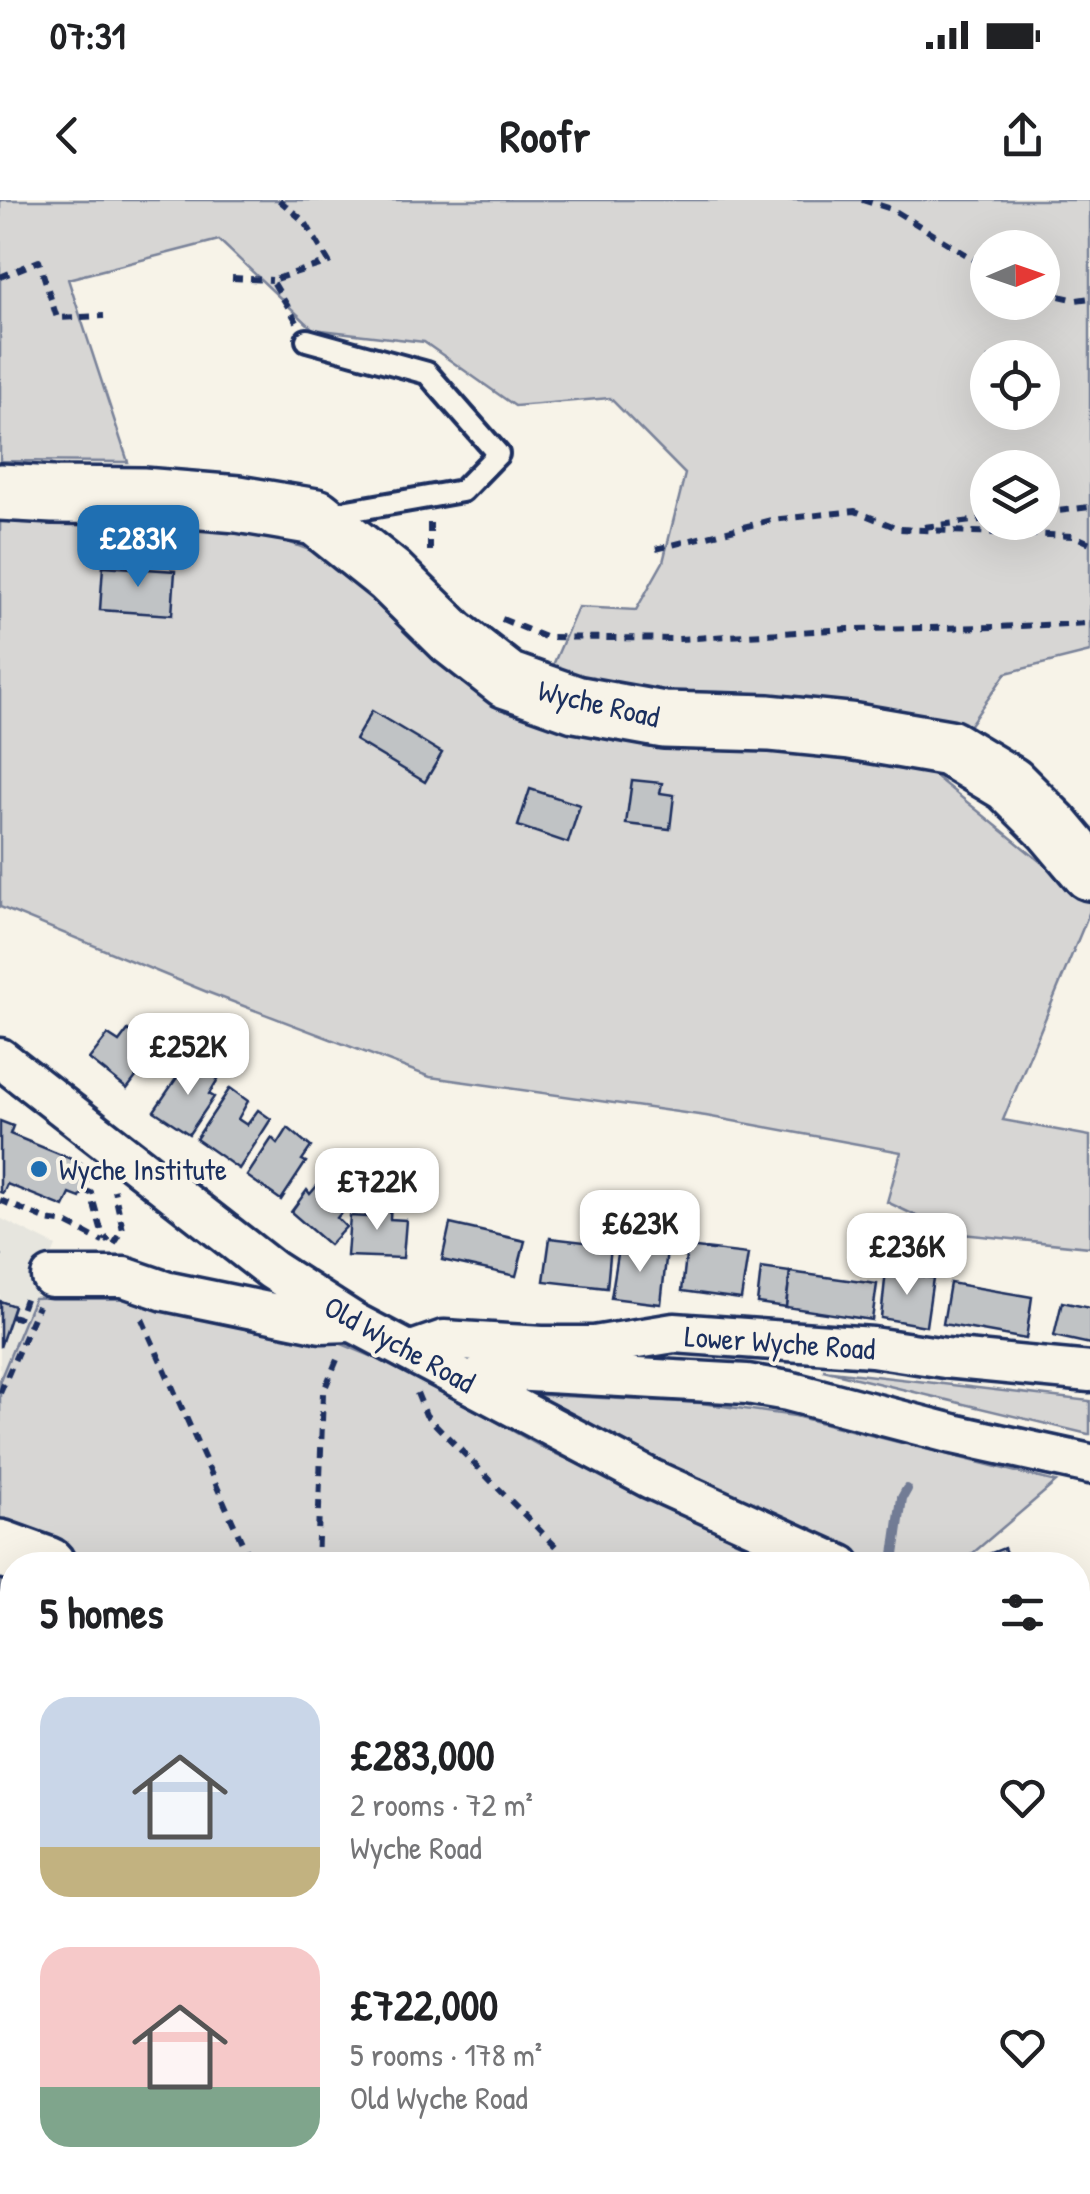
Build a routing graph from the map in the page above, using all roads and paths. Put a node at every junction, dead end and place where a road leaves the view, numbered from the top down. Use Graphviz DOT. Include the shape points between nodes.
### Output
graph roads {
  1 [pos="280,200"];
  2 [pos="862,200"];
  3 [pos="970,257"];
  4 [pos="0,276"];
  5 [pos="232,278"];
  6 [pos="272,280"];
  7 [pos="1060,296"];
  8 [pos="1090,298"];
  9 [pos="104,316"];
  10 [pos="308,340"];
  11 [pos="0,492"];
  12 [pos="429,496"];
  13 [pos="1090,507"];
  14 [pos="1060,511"];
  15 [pos="316,517"];
  16 [pos="970,522"];
  17 [pos="900,529"];
  18 [pos="1090,543"];
  19 [pos="656,549"];
  20 [pos="430,567"];
  21 [pos="496,616"];
  22 [pos="1090,623"];
  23 [pos="1090,872"];
  24 [pos="0,1058"];
  25 [pos="84,1190"];
  26 [pos="0,1200"];
  27 [pos="51,1277"];
  28 [pos="124,1278"];
  29 [pos="353,1322"];
  30 [pos="412,1351"];
  31 [pos="1090,1372"];
  32 [pos="470,1383"];
  33 [pos="0,1393"];
  34 [pos="1090,1464"];
  35 [pos="246,1552"];
  36 [pos="317,1552"];
  37 [pos="561,1552"];
  38 [pos="812,1552"];
  1 -- 6 [label="path" via="305,222 329,262"];
  2 -- 3 [label="path" via="892,209"];
  4 -- 9 [label="path" via="38,261 57,318"];
  5 -- 6 [label="path"];
  6 -- 10 [label="path"];
  7 -- 8 [label="path"];
  10 -- 12 [label="lane" via="427,374 498,454 462,491"];
  11 -- 15 [label="main road, Wyche Road" via="238,504"];
  12 -- 15 [label="lane"];
  12 -- 20 [label="path"];
  13 -- 14 [label="path"];
  15 -- 23 [label="main road, Wyche Road" via="507,680 574,704 664,720 769,723 948,748 1009,784"];
  16 -- 17 [label="path"];
  17 -- 18 [label="path" via="1074,536"];
  17 -- 19 [label="path" via="856,511 771,520"];
  21 -- 22 [label="path" via="545,636 678,639"];
  24 -- 29 [label="street, Old Wyche Road" via="272,1270"];
  25 -- 26 [label="path" via="112,1247"];
  27 -- 28 [label="street"];
  27 -- 33 [label="path"];
  28 -- 29 [label="street" via="321,1324"];
  28 -- 35 [label="path"];
  29 -- 30 [label="street, Old Wyche Road"];
  29 -- 36 [label="path" via="322,1393"];
  30 -- 31 [label="street, Lower Wyche Road" via="444,1340 594,1346 674,1332"];
  30 -- 32 [label="street, Old Wyche Road"];
  30 -- 37 [label="path" via="405,1365 426,1415"];
  32 -- 34 [label="street, Lower Wyche Road" via="493,1370 747,1384"];
  32 -- 38 [label="street, Old Wyche Road" via="651,1479"];
}
